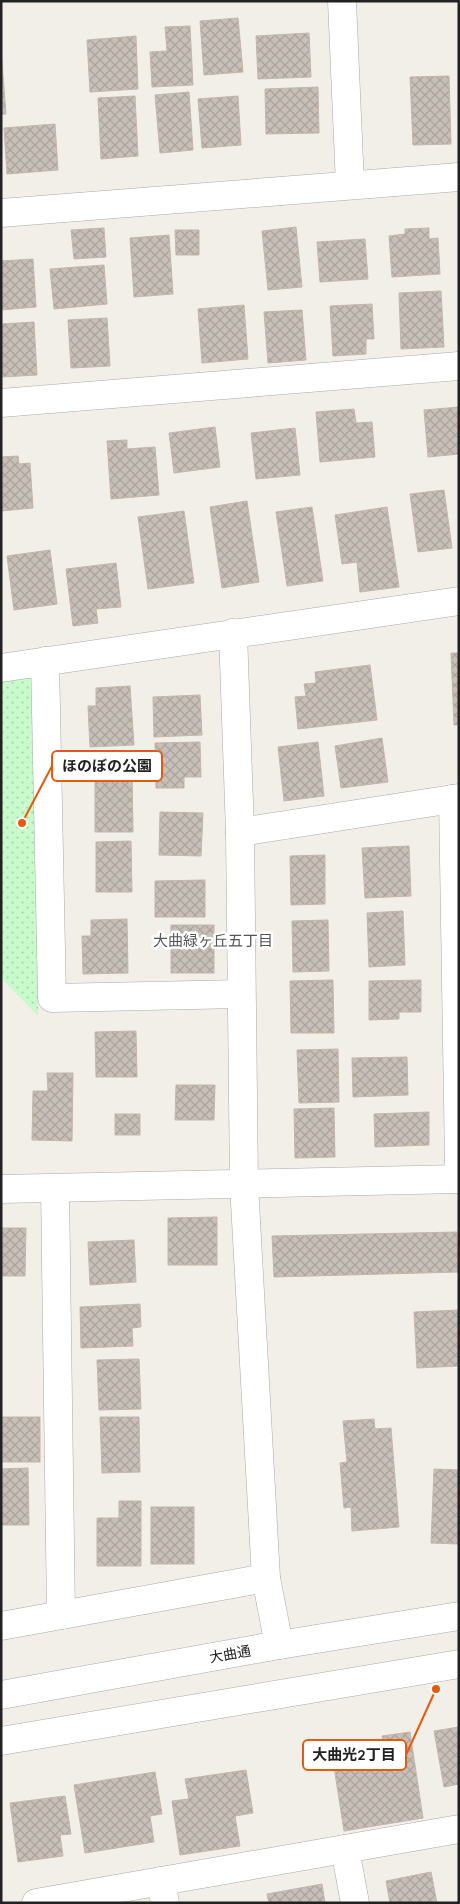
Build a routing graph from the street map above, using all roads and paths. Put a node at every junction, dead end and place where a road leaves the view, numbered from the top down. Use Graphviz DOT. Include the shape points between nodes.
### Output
graph roads {
  1 [pos="342,1"];
  2 [pos="459,177"];
  3 [pos="350,185"];
  4 [pos="1,212"];
  5 [pos="459,366"];
  6 [pos="1,403"];
  7 [pos="459,601"];
  8 [pos="233,633"];
  9 [pos="45,662"];
  10 [pos="1,668"];
  11 [pos="456,799"];
  12 [pos="240,832"];
  13 [pos="241,994"];
  14 [pos="459,1163"];
  15 [pos="459,1179"];
  16 [pos="244,1185"];
  17 [pos="1,1189"];
  18 [pos="54,1189"];
  19 [pos="266,1578"];
  20 [pos="61,1615"];
  21 [pos="459,1616"];
  22 [pos="1,1626"];
  23 [pos="279,1645"];
  24 [pos="459,1664"];
  25 [pos="1,1695"];
  26 [pos="1,1741"];
  27 [pos="459,1829"];
  28 [pos="345,1849"];
  29 [pos="163,1892"];
  30 [pos="36,1903"];
  31 [pos="355,1903"];
  1 -- 3 [label="street"];
  2 -- 3 [label="street"];
  3 -- 4 [label="street"];
  5 -- 6 [label="street"];
  7 -- 8 [label="street"];
  8 -- 9 [label="street"];
  8 -- 12 [label="street"];
  9 -- 10 [label="street"];
  9 -- 13 [label="street" via="52,998"];
  11 -- 12 [label="street"];
  11 -- 14 [label="street"];
  12 -- 13 [label="street"];
  13 -- 16 [label="street"];
  15 -- 16 [label="street"];
  16 -- 18 [label="street"];
  16 -- 19 [label="street"];
  17 -- 18 [label="street"];
  18 -- 20 [label="street"];
  19 -- 20 [label="street"];
  19 -- 23 [label="street"];
  20 -- 22 [label="street"];
  21 -- 23 [label="street, 大曲通"];
  23 -- 25 [label="street, 大曲通"];
  24 -- 26 [label="street"];
  27 -- 28 [label="street"];
  28 -- 29 [label="street"];
  28 -- 31 [label="street"];
  29 -- 30 [label="street"];
}
